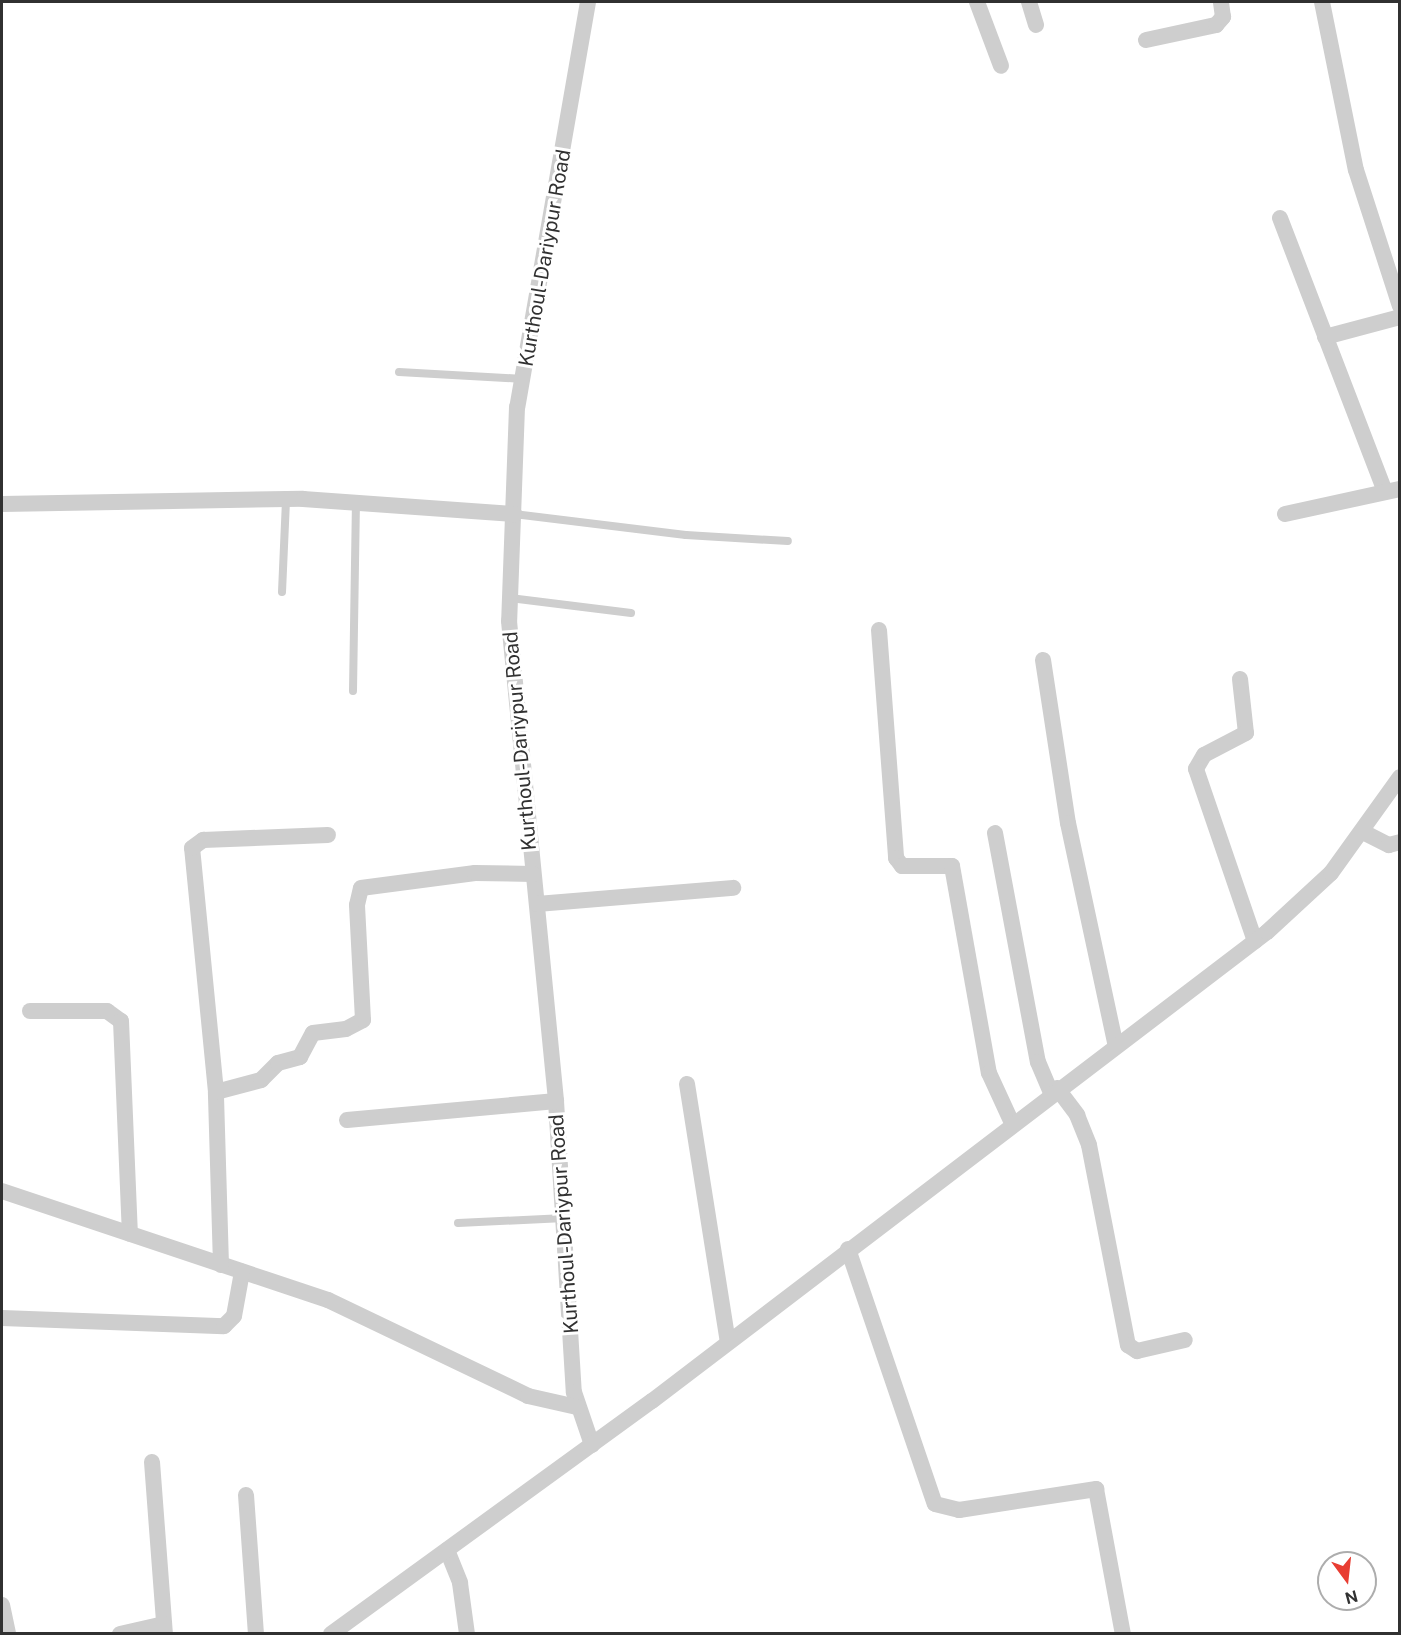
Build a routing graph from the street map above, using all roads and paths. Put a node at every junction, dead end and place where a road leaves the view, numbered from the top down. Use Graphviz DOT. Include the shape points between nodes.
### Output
graph roads {
  1 [pos="588,2"];
  2 [pos="977,2"];
  3 [pos="1029,2"];
  4 [pos="1221,2"];
  5 [pos="1322,2"];
  6 [pos="1036,25"];
  7 [pos="1146,40"];
  8 [pos="1001,66"];
  9 [pos="1280,218"];
  10 [pos="1400,306"];
  11 [pos="1400,317"];
  12 [pos="1325,337"];
  13 [pos="399,372"];
  14 [pos="524,379"];
  15 [pos="1392,490"];
  16 [pos="286,500"];
  17 [pos="356,502"];
  18 [pos="2,504"];
  19 [pos="514,514"];
  20 [pos="1285,514"];
  21 [pos="788,540"];
  22 [pos="282,592"];
  23 [pos="510,598"];
  24 [pos="631,614"];
  25 [pos="879,630"];
  26 [pos="1043,660"];
  27 [pos="1240,678"];
  28 [pos="352,691"];
  29 [pos="1400,777"];
  30 [pos="1364,832"];
  31 [pos="995,834"];
  32 [pos="328,835"];
  33 [pos="1400,842"];
  34 [pos="533,874"];
  35 [pos="733,888"];
  36 [pos="537,904"];
  37 [pos="1255,941"];
  38 [pos="30,1011"];
  39 [pos="1115,1043"];
  40 [pos="687,1084"];
  41 [pos="1054,1090"];
  42 [pos="216,1092"];
  43 [pos="556,1101"];
  44 [pos="347,1120"];
  45 [pos="1012,1123"];
  46 [pos="2,1191"];
  47 [pos="565,1218"];
  48 [pos="458,1223"];
  49 [pos="130,1234"];
  50 [pos="848,1249"];
  51 [pos="221,1265"];
  52 [pos="242,1272"];
  53 [pos="2,1318"];
  54 [pos="1185,1340"];
  55 [pos="728,1342"];
  56 [pos="576,1407"];
  57 [pos="592,1445"];
  58 [pos="152,1462"];
  59 [pos="246,1495"];
  60 [pos="447,1550"];
  61 [pos="2,1605"];
  62 [pos="164,1629"];
  63 [pos="8,1634"];
  64 [pos="120,1634"];
  65 [pos="256,1634"];
  66 [pos="331,1634"];
  67 [pos="467,1634"];
  68 [pos="1123,1634"];
  1 -- 14 [label="street, Kurthoul-Dariypur Road"];
  2 -- 8 [label="street"];
  3 -- 6 [label="street"];
  4 -- 7 [label="street" via="1222,17 1216,25"];
  5 -- 10 [label="street" via="1356,170"];
  9 -- 12 [label="street"];
  11 -- 12 [label="street"];
  12 -- 15 [label="street"];
  13 -- 14 [label="lane"];
  14 -- 19 [label="street, Kurthoul-Dariypur Road" via="514,441"];
  15 -- 20 [label="street"];
  16 -- 17 [label="street"];
  16 -- 18 [label="street"];
  16 -- 22 [label="lane"];
  17 -- 19 [label="street"];
  17 -- 28 [label="lane"];
  19 -- 21 [label="lane" via="686,535"];
  19 -- 23 [label="street, Kurthoul-Dariypur Road"];
  23 -- 24 [label="lane"];
  23 -- 34 [label="street, Kurthoul-Dariypur Road" via="511,673"];
  25 -- 45 [label="street" via="896,858 902,866 952,866 989,1073"];
  26 -- 39 [label="street" via="1068,823"];
  27 -- 37 [label="street" via="1246,734 1203,755 1196,769"];
  29 -- 30 [label="street"];
  30 -- 33 [label="street" via="1389,845"];
  30 -- 37 [label="street" via="1298,906"];
  31 -- 41 [label="street" via="1038,1062"];
  32 -- 42 [label="street" via="202,840 192,848"];
  34 -- 36 [label="street, Kurthoul-Dariypur Road"];
  34 -- 42 [label="street" via="464,874 361,888 357,905 363,1020 346,1029 313,1033 302,1054 278,1063 261,1080"];
  35 -- 36 [label="street"];
  36 -- 43 [label="street, Kurthoul-Dariypur Road"];
  37 -- 39 [label="street"];
  38 -- 49 [label="street" via="107,1011 121,1021"];
  39 -- 41 [label="street"];
  40 -- 55 [label="street"];
  41 -- 45 [label="street"];
  41 -- 54 [label="street" via="1081,1123 1089,1145 1128,1345 1144,1350"];
  42 -- 51 [label="street"];
  43 -- 44 [label="street"];
  43 -- 47 [label="street, Kurthoul-Dariypur Road"];
  45 -- 50 [label="street"];
  46 -- 49 [label="street"];
  47 -- 48 [label="lane"];
  47 -- 56 [label="street, Kurthoul-Dariypur Road"];
  49 -- 51 [label="street"];
  50 -- 55 [label="street"];
  50 -- 68 [label="street" via="935,1504 959,1510 1096,1489"];
  51 -- 52 [label="street"];
  52 -- 53 [label="street" via="234,1316 224,1326"];
  52 -- 56 [label="street" via="366,1316 528,1396"];
  55 -- 57 [label="street"];
  56 -- 57 [label="street, Kurthoul-Dariypur Road"];
  57 -- 60 [label="street"];
  58 -- 62 [label="street"];
  59 -- 65 [label="street"];
  60 -- 66 [label="street"];
  60 -- 67 [label="street" via="460,1583"];
  61 -- 63 [label="street"];
  62 -- 64 [label="street"];
}
